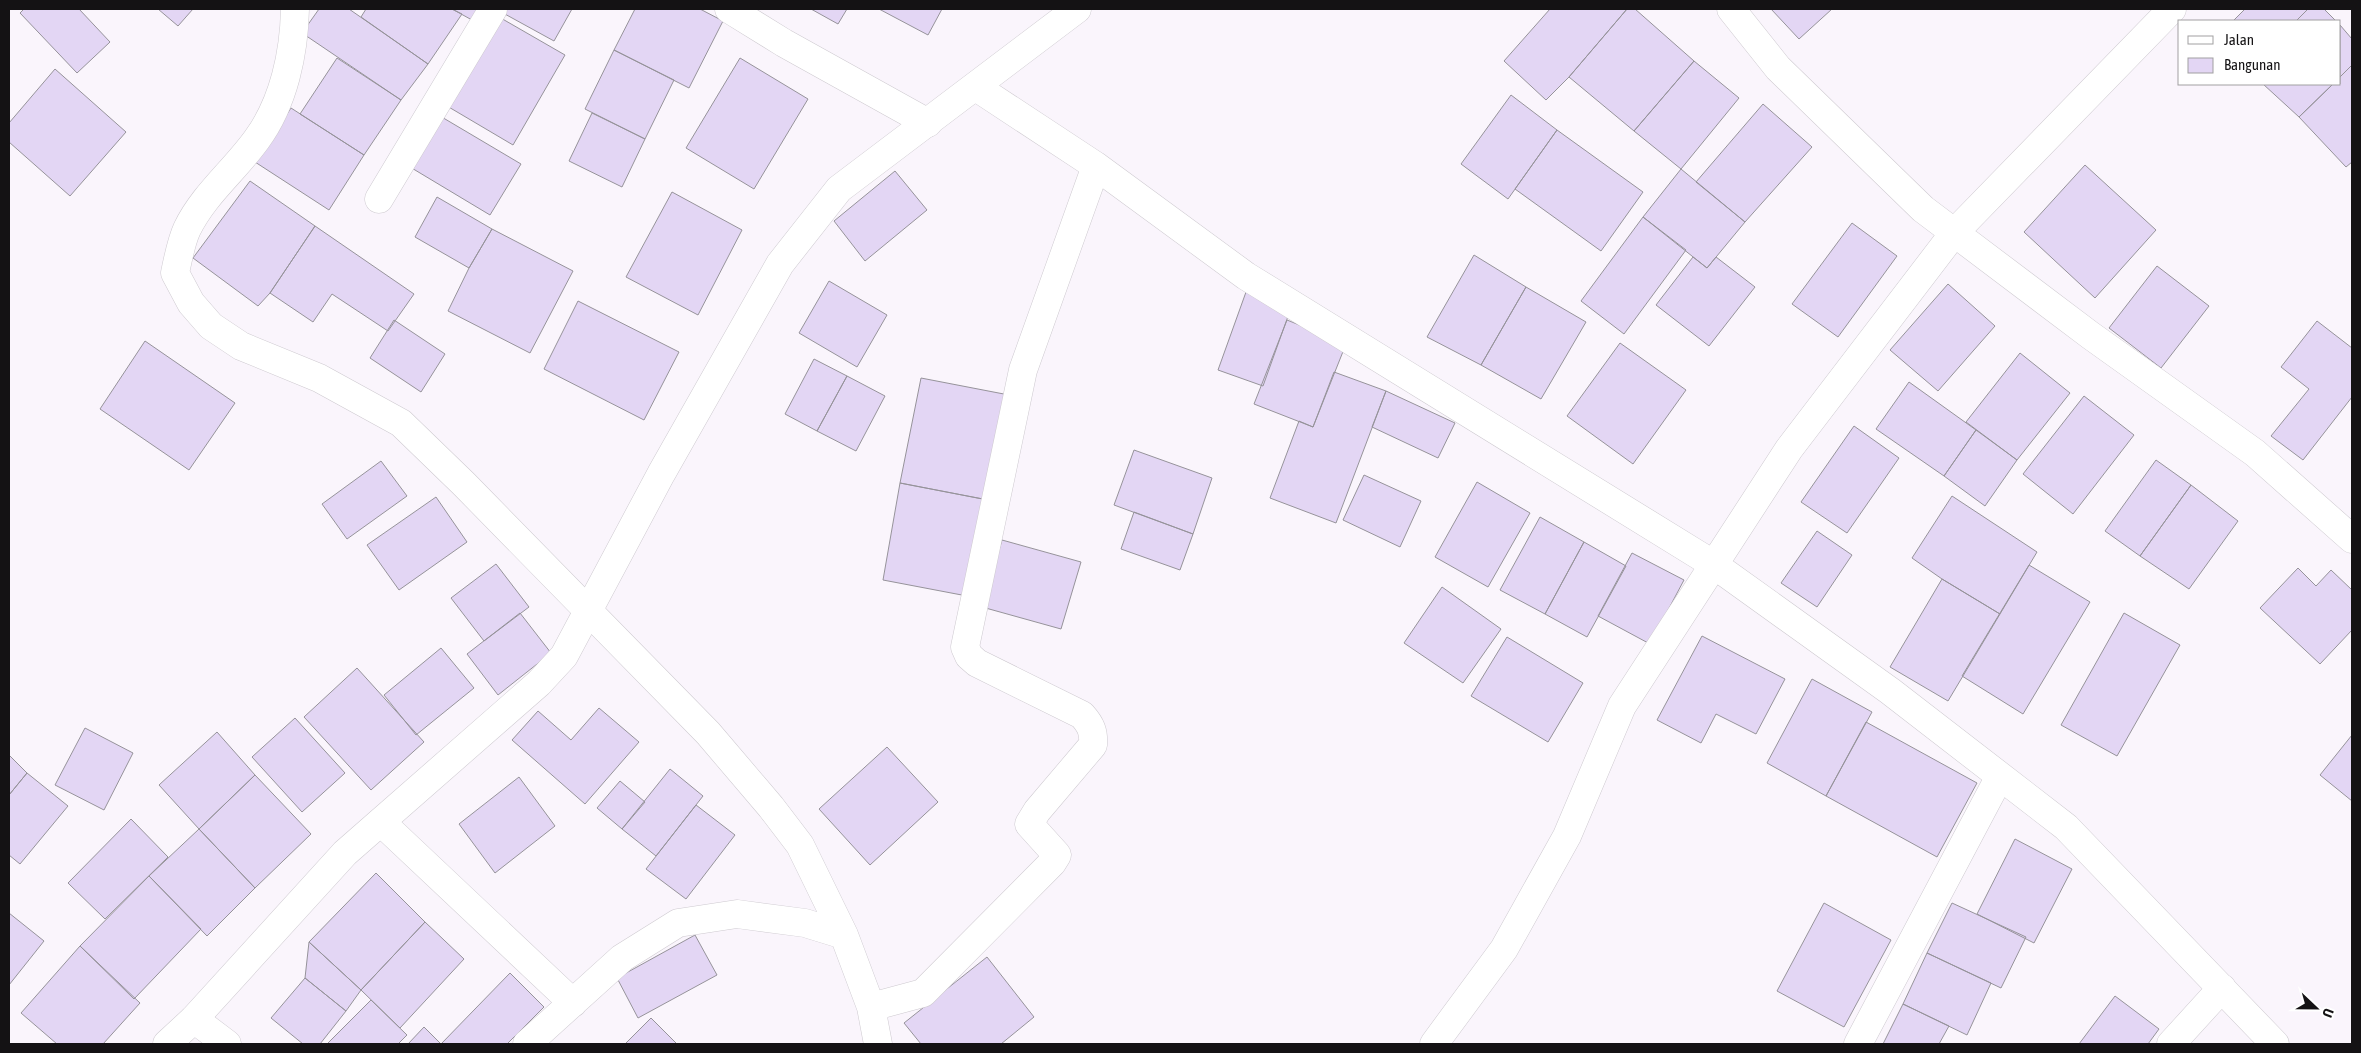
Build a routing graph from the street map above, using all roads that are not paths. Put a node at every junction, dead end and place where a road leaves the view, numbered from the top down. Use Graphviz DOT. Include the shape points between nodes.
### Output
graph roads {
  1 [pos="294,9"];
  2 [pos="493,9"];
  3 [pos="729,9"];
  4 [pos="1077,9"];
  5 [pos="1731,9"];
  6 [pos="2172,9"];
  7 [pos="976,87"];
  8 [pos="928,123"];
  9 [pos="1096,166"];
  10 [pos="379,199"];
  11 [pos="1954,233"];
  12 [pos="2352,538"];
  13 [pos="1714,564"];
  14 [pos="588,612"];
  15 [pos="2000,776"];
  16 [pos="382,822"];
  17 [pos="844,935"];
  18 [pos="2222,988"];
  19 [pos="572,1002"];
  20 [pos="871,1006"];
  21 [pos="194,1020"];
  22 [pos="167,1044"];
  23 [pos="227,1044"];
  24 [pos="528,1044"];
  25 [pos="878,1044"];
  26 [pos="1434,1044"];
  27 [pos="1858,1044"];
  28 [pos="2171,1044"];
  29 [pos="2275,1044"];
  1 -- 14 [label="street" via="294,32 280,100 258,139 199,208 186,230 175,274 191,303 211,326 241,346 319,378 401,424"];
  2 -- 10 [label="street"];
  3 -- 8 [label="street"];
  4 -- 7 [label="street"];
  5 -- 11 [label="street" via="1778,68 1923,209"];
  6 -- 11 [label="street"];
  7 -- 8 [label="street"];
  7 -- 9 [label="street"];
  8 -- 14 [label="street" via="839,189 780,264 660,474"];
  9 -- 13 [label="street" via="1246,276"];
  9 -- 20 [label="street" via="1023,370 965,647 976,663 1082,715 1091,725 1093,745 1029,824 1057,855 1052,863 923,993"];
  11 -- 12 [label="street" via="2255,453"];
  11 -- 13 [label="street" via="1789,449"];
  13 -- 15 [label="street" via="1890,691"];
  13 -- 26 [label="street" via="1622,706 1567,836 1504,949"];
  14 -- 16 [label="street" via="564,656 539,683"];
  14 -- 17 [label="street" via="708,734 771,807 800,846"];
  15 -- 18 [label="street" via="2066,828"];
  15 -- 27 [label="street"];
  16 -- 19 [label="street"];
  16 -- 21 [label="street" via="345,853"];
  17 -- 19 [label="street" via="805,923 737,914 678,924 622,958"];
  17 -- 20 [label="street"];
  18 -- 28 [label="street"];
  18 -- 29 [label="street"];
  19 -- 24 [label="street"];
  20 -- 25 [label="street"];
  21 -- 22 [label="street"];
  21 -- 23 [label="street"];
}
